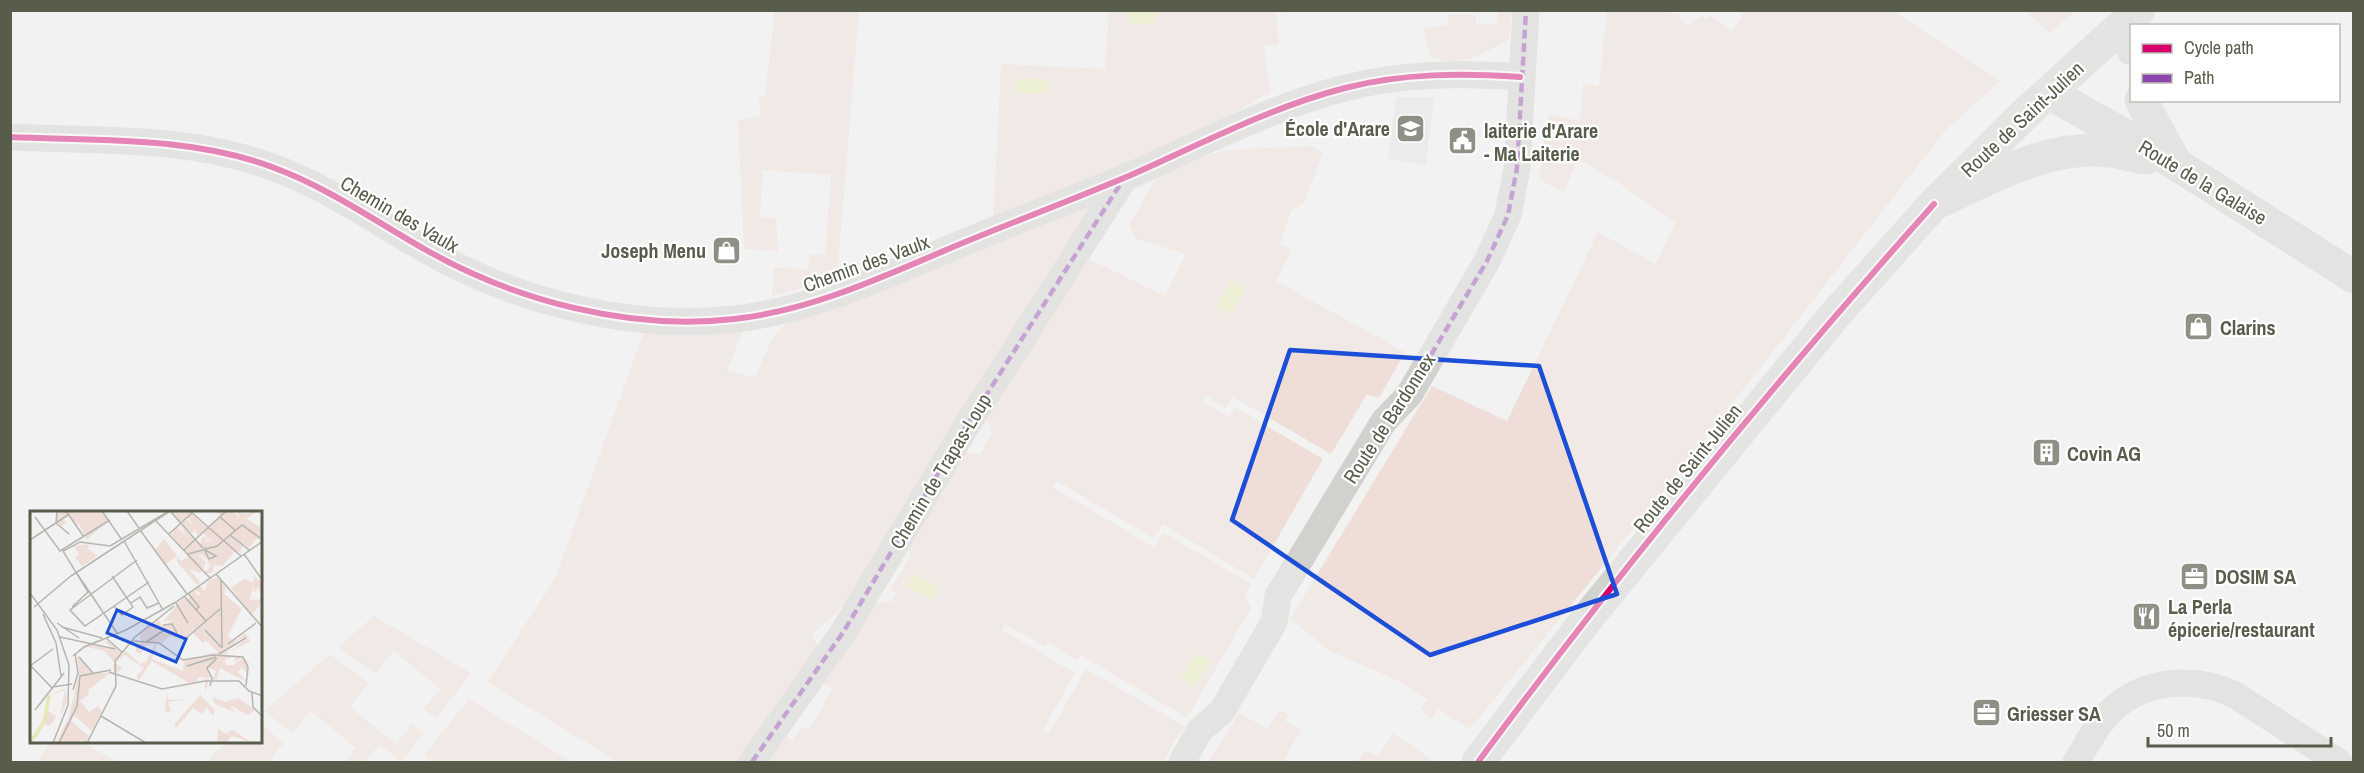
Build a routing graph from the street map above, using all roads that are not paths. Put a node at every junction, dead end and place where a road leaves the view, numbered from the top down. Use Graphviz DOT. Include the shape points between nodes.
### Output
graph roads {
  1 [pos="1526,10"];
  2 [pos="2130,29"];
  3 [pos="1520,77"];
  4 [pos="2049,93"];
  5 [pos="2142,102"];
  6 [pos="10,137"];
  7 [pos="2176,164"];
  8 [pos="1125,177"];
  9 [pos="1934,204"];
  10 [pos="2354,277"];
  11 [pos="752,762"];
  12 [pos="1182,762"];
  13 [pos="1478,762"];
  14 [pos="2076,762"];
  15 [pos="2339,762"];
  1 -- 3 [label="street, Route de Bardonnex"];
  2 -- 4 [label="main road, Route de Saint-Julien"];
  3 -- 8 [label="street, Chemin des Vaulx" via="1421,75 1347,87 1282,108"];
  3 -- 12 [label="street, Route de Bardonnex" via="1515,177 1508,215 1487,261 1409,395 1384,421 1278,596 1274,622 1222,711 1200,730"];
  4 -- 7 [label="street, Route de la Galaise"];
  4 -- 9 [label="main road, Route de Saint-Julien"];
  5 -- 7 [label="street"];
  6 -- 8 [label="street, Chemin des Vaulx" via="150,144 246,159 330,193 469,271 567,305 647,319 731,320 823,299"];
  7 -- 9 [label="street" via="2108,151 2065,153 2026,163"];
  7 -- 10 [label="street, Route de la Galaise"];
  8 -- 11 [label="street, Chemin de Trapas-Loup" via="964,430 844,631"];
  9 -- 13 [label="main road, Route de Saint-Julien" via="1834,316 1703,474"];
  14 -- 15 [label="street" via="2102,722 2128,698 2165,684 2193,682 2235,695"];
}
